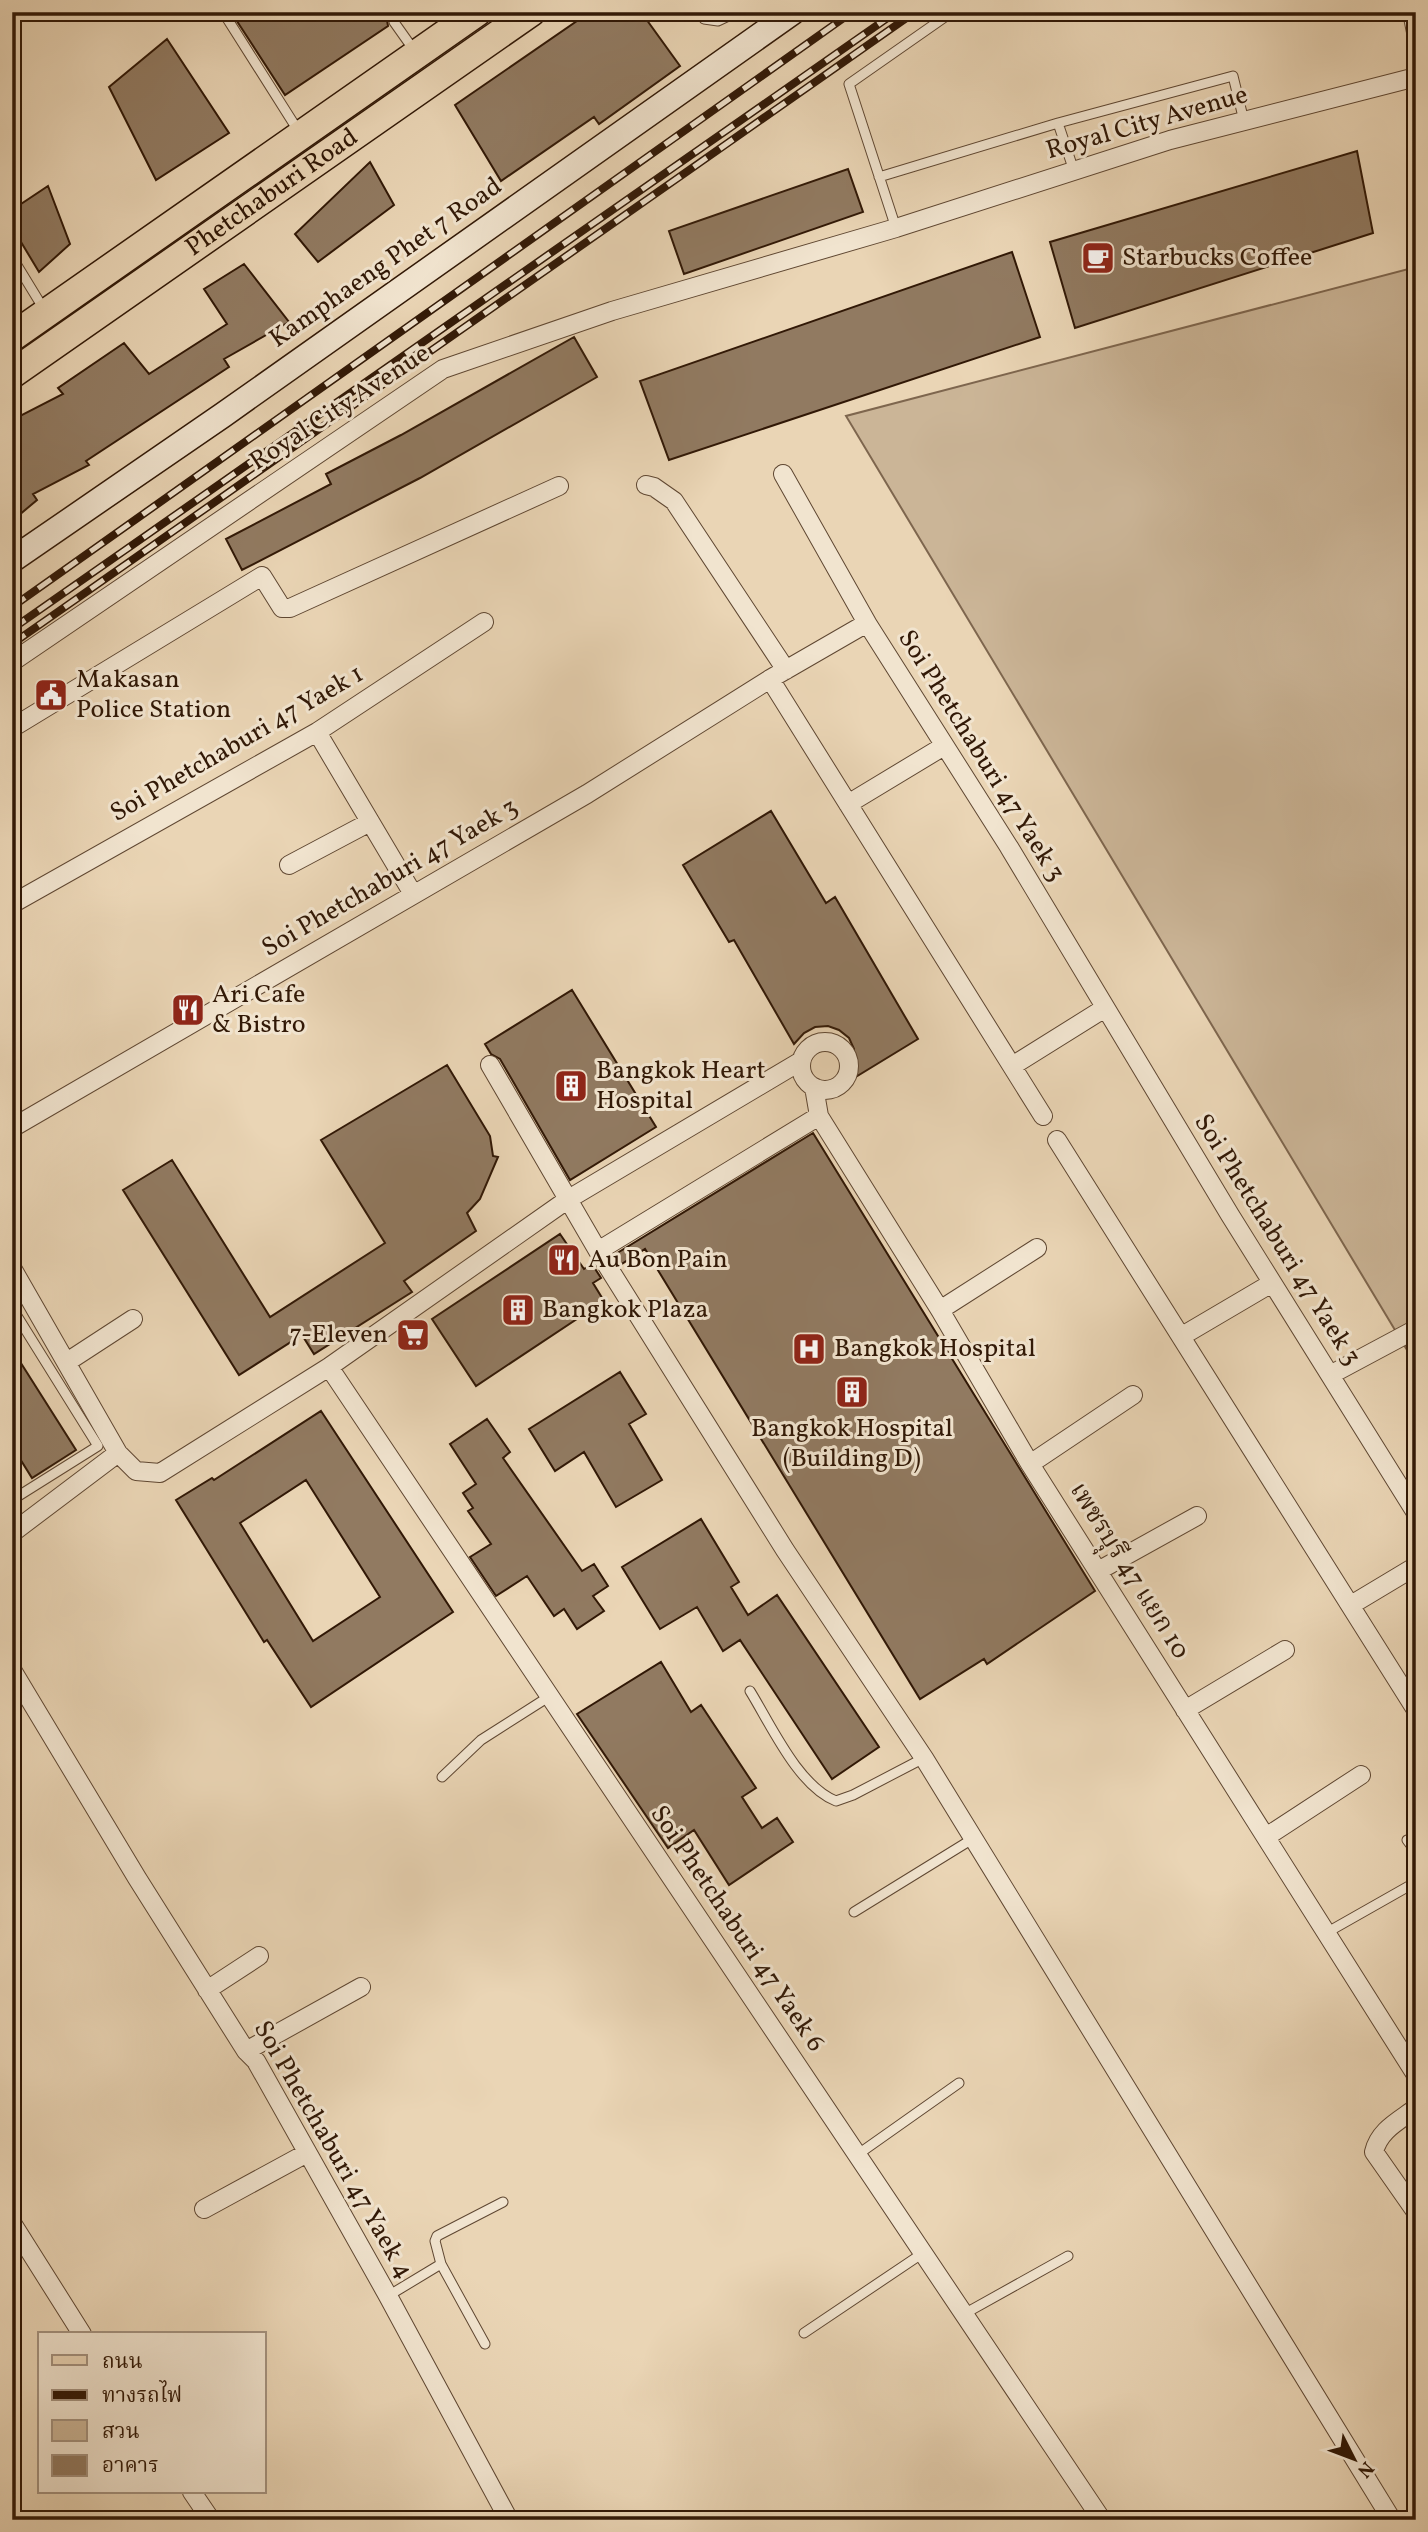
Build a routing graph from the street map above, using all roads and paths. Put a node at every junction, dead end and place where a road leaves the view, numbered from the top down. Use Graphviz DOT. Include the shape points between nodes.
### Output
graph roads {
  1 [pos="223,12"];
  2 [pos="477,12"];
  3 [pos="530,12"];
  4 [pos="700,12"];
  5 [pos="737,12"];
  6 [pos="793,12"];
  7 [pos="953,12"];
  8 [pos="1412,12"];
  9 [pos="394,22"];
  10 [pos="1416,32"];
  11 [pos="423,50"];
  12 [pos="445,71"];
  13 [pos="1416,77"];
  14 [pos="1244,121"];
  15 [pos="1058,123"];
  16 [pos="300,135"];
  17 [pos="1074,171"];
  18 [pos="879,177"];
  19 [pos="896,228"];
  20 [pos="12,257"];
  21 [pos="46,312"];
  22 [pos="12,337"];
  23 [pos="12,374"];
  24 [pos="783,474"];
  25 [pos="646,485"];
  26 [pos="559,486"];
  27 [pos="12,560"];
  28 [pos="484,622"];
  29 [pos="867,623"];
  30 [pos="12,662"];
  31 [pos="786,670"];
  32 [pos="770,679"];
  33 [pos="12,728"];
  34 [pos="317,732"];
  35 [pos="944,746"];
  36 [pos="848,804"];
  37 [pos="370,822"];
  38 [pos="289,865"];
  39 [pos="413,894"];
  40 [pos="12,904"];
  41 [pos="1105,1008"];
  42 [pos="801,1060"];
  43 [pos="490,1065"];
  44 [pos="1012,1066"];
  45 [pos="814,1087"];
  46 [pos="819,1116"];
  47 [pos="1043,1116"];
  48 [pos="12,1128"];
  49 [pos="1058,1140"];
  50 [pos="567,1200"];
  51 [pos="1037,1248"];
  52 [pos="598,1251"];
  53 [pos="12,1268"];
  54 [pos="1272,1283"];
  55 [pos="12,1308"];
  56 [pos="940,1310"];
  57 [pos="133,1319"];
  58 [pos="1416,1329"];
  59 [pos="1182,1336"];
  60 [pos="58,1359"];
  61 [pos="329,1367"];
  62 [pos="1329,1375"];
  63 [pos="1133,1395"];
  64 [pos="118,1453"];
  65 [pos="1030,1464"];
  66 [pos="12,1500"];
  67 [pos="1416,1513"];
  68 [pos="1197,1516"];
  69 [pos="12,1533"];
  70 [pos="1416,1566"];
  71 [pos="1098,1571"];
  72 [pos="1351,1605"];
  73 [pos="1285,1650"];
  74 [pos="12,1670"];
  75 [pos="750,1691"];
  76 [pos="550,1696"];
  77 [pos="1185,1710"];
  78 [pos="1416,1710"];
  79 [pos="923,1758"];
  80 [pos="1361,1775"];
  81 [pos="442,1777"];
  82 [pos="1266,1837"];
  83 [pos="974,1838"];
  84 [pos="1407,1840"];
  85 [pos="1416,1852"];
  86 [pos="1416,1882"];
  87 [pos="854,1912"];
  88 [pos="1326,1933"];
  89 [pos="259,1956"];
  90 [pos="361,1987"];
  91 [pos="207,1990"];
  92 [pos="246,2051"];
  93 [pos="1416,2075"];
  94 [pos="959,2083"];
  95 [pos="1416,2108"];
  96 [pos="307,2153"];
  97 [pos="857,2155"];
  98 [pos="503,2203"];
  99 [pos="204,2208"];
  100 [pos="1416,2212"];
  101 [pos="12,2223"];
  102 [pos="923,2253"];
  103 [pos="1068,2256"];
  104 [pos="441,2264"];
  105 [pos="388,2296"];
  106 [pos="964,2315"];
  107 [pos="81,2332"];
  108 [pos="804,2333"];
  109 [pos="485,2344"];
  110 [pos="193,2494"];
  111 [pos="212,2520"];
  112 [pos="509,2520"];
  113 [pos="1102,2520"];
  114 [pos="1392,2520"];
  1 -- 16 [label="lane"];
  2 -- 11 [label="main road, Phetchaburi Road"];
  3 -- 12 [label="main road, Phetchaburi Road"];
  4 -- 5 [label="lane" via="704,19 718,22"];
  6 -- 27 [label="street, Kamphaeng Phet 7 Road"];
  7 -- 18 [label="lane" via="849,84"];
  8 -- 10 [label="street"];
  9 -- 11 [label="lane"];
  11 -- 12 [label="main road"];
  11 -- 16 [label="main road, Phetchaburi Road"];
  12 -- 23 [label="main road, Phetchaburi Road"];
  13 -- 14 [label="street, Royal City Avenue"];
  14 -- 15 [label="lane" via="1233,76"];
  14 -- 17 [label="street, Royal City Avenue"];
  15 -- 17 [label="lane"];
  15 -- 18 [label="lane"];
  16 -- 21 [label="main road, Phetchaburi Road"];
  17 -- 19 [label="street, Royal City Avenue"];
  18 -- 19 [label="lane"];
  19 -- 30 [label="street, Royal City Avenue" via="612,311 443,369"];
  20 -- 21 [label="lane"];
  21 -- 22 [label="main road, Phetchaburi Road"];
  24 -- 29 [label="street"];
  25 -- 31 [label="street" via="674,501"];
  26 -- 33 [label="street" via="290,608 282,608 262,576"];
  28 -- 34 [label="street, Soi Phetchaburi 47 Yaek 1"];
  29 -- 31 [label="street, Soi Phetchaburi 47 Yaek 3"];
  29 -- 35 [label="street, Soi Phetchaburi 47 Yaek 3"];
  31 -- 32 [label="street, Soi Phetchaburi 47 Yaek 3"];
  32 -- 36 [label="street"];
  32 -- 39 [label="street, Soi Phetchaburi 47 Yaek 3" via="587,794"];
  34 -- 37 [label="street"];
  34 -- 40 [label="street, Soi Phetchaburi 47 Yaek 1"];
  35 -- 36 [label="street"];
  35 -- 41 [label="street, Soi Phetchaburi 47 Yaek 3"];
  36 -- 44 [label="street"];
  37 -- 38 [label="street"];
  37 -- 39 [label="street"];
  39 -- 48 [label="street, Soi Phetchaburi 47 Yaek 3"];
  41 -- 44 [label="street"];
  41 -- 54 [label="street, Soi Phetchaburi 47 Yaek 3"];
  42 -- 45 [label="street" via="803,1076"];
  42 -- 45 [label="street" via="810,1047 825,1042 845,1053 849,1068 843,1082 829,1089"];
  42 -- 50 [label="street"];
  43 -- 50 [label="street"];
  44 -- 47 [label="street"];
  45 -- 46 [label="street, เพชรบุุรี 47 แยก 10"];
  46 -- 52 [label="street"];
  46 -- 56 [label="street, เพชรบุุรี 47 แยก 10"];
  49 -- 59 [label="street"];
  50 -- 52 [label="street"];
  50 -- 61 [label="street"];
  51 -- 56 [label="street"];
  52 -- 79 [label="street" via="785,1550"];
  53 -- 60 [label="street"];
  54 -- 59 [label="street"];
  54 -- 62 [label="street, Soi Phetchaburi 47 Yaek 3"];
  55 -- 60 [label="lane"];
  56 -- 65 [label="street, เพชรบุุรี 47 แยก 10"];
  57 -- 60 [label="street"];
  58 -- 62 [label="street"];
  59 -- 72 [label="street"];
  60 -- 64 [label="street"];
  60 -- 66 [label="lane" via="98,1446"];
  61 -- 64 [label="street" via="160,1473 136,1471"];
  61 -- 76 [label="street, Soi Phetchaburi 47 Yaek 6"];
  62 -- 67 [label="street, Soi Phetchaburi 47 Yaek 3"];
  63 -- 65 [label="street"];
  64 -- 69 [label="street"];
  65 -- 71 [label="street, เพชรบุุรี 47 แยก 10"];
  68 -- 71 [label="street"];
  70 -- 72 [label="street"];
  71 -- 77 [label="street, เพชรบุุรี 47 แยก 10"];
  72 -- 78 [label="street"];
  73 -- 77 [label="street"];
  74 -- 91 [label="street, Soi Phetchaburi 47 Yaek 4"];
  75 -- 79 [label="lane" via="803,1777 822,1796 836,1801 853,1795"];
  76 -- 81 [label="lane" via="481,1740"];
  76 -- 97 [label="street, Soi Phetchaburi 47 Yaek 6"];
  77 -- 82 [label="street, เพชรบุุรี 47 แยก 10"];
  79 -- 83 [label="street"];
  80 -- 82 [label="street"];
  82 -- 88 [label="street, เพชรบุุรี 47 แยก 10"];
  83 -- 87 [label="lane"];
  83 -- 114 [label="street"];
  84 -- 85 [label="lane"];
  86 -- 88 [label="lane"];
  88 -- 93 [label="street, เพชรบุุรี 47 แยก 10"];
  89 -- 91 [label="street"];
  90 -- 92 [label="street"];
  91 -- 92 [label="street, Soi Phetchaburi 47 Yaek 4"];
  92 -- 96 [label="street, Soi Phetchaburi 47 Yaek 4"];
  94 -- 97 [label="lane"];
  95 -- 100 [label="street" via="1384,2132 1374,2152"];
  96 -- 99 [label="street"];
  96 -- 105 [label="street, Soi Phetchaburi 47 Yaek 4"];
  97 -- 102 [label="street, Soi Phetchaburi 47 Yaek 6"];
  98 -- 104 [label="lane" via="437,2236"];
  101 -- 107 [label="street"];
  102 -- 106 [label="street, Soi Phetchaburi 47 Yaek 6"];
  102 -- 108 [label="lane"];
  103 -- 106 [label="lane"];
  104 -- 105 [label="lane"];
  104 -- 109 [label="lane"];
  105 -- 112 [label="street, Soi Phetchaburi 47 Yaek 4"];
  106 -- 113 [label="street, Soi Phetchaburi 47 Yaek 6"];
  110 -- 111 [label="street"];
}
